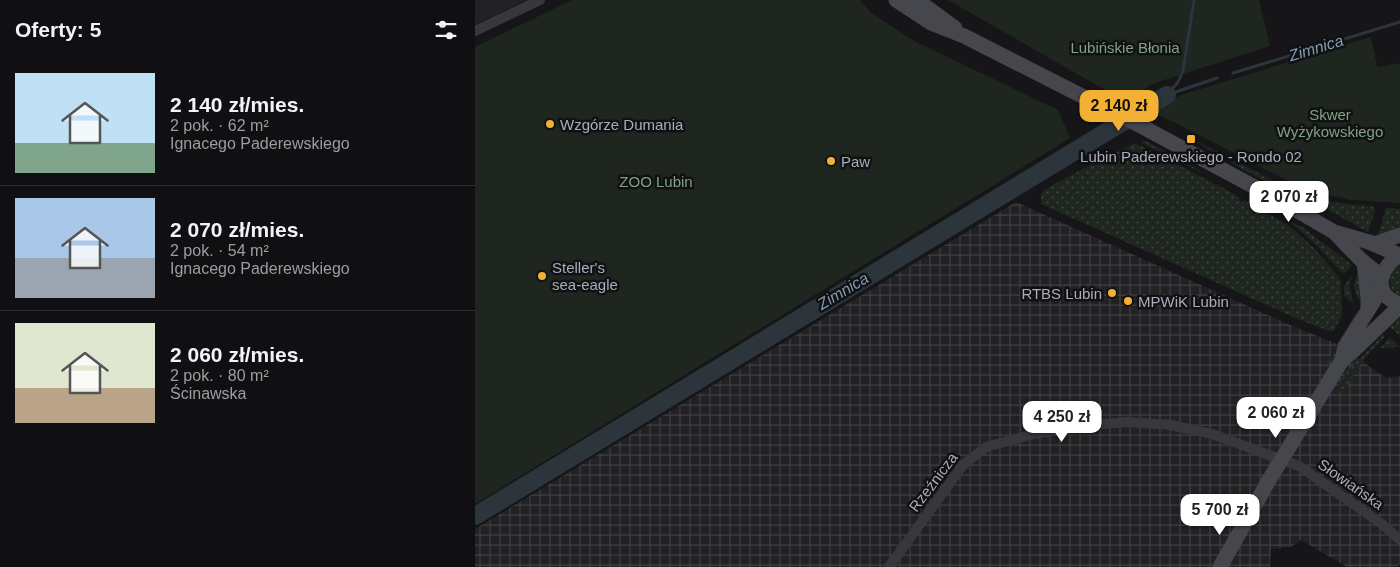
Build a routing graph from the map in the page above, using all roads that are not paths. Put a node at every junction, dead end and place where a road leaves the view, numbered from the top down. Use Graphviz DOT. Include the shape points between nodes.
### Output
graph roads {
  1 [pos="540,0"];
  2 [pos="896,0"];
  3 [pos="917,0"];
  4 [pos="475,32"];
  5 [pos="964,36"];
  6 [pos="1334,232"];
  7 [pos="1400,235"];
  8 [pos="1373,244"];
  9 [pos="1399,255"];
  10 [pos="1364,263"];
  11 [pos="1382,282"];
  12 [pos="1400,305"];
  13 [pos="1368,310"];
  14 [pos="1342,360"];
  15 [pos="1281,460"];
  16 [pos="1400,540"];
  17 [pos="889,567"];
  18 [pos="1220,567"];
  1 -- 4 [label="street"];
  2 -- 5 [label="street" via="931,23"];
  3 -- 5 [label="street"];
  5 -- 6 [label="street" via="1113,112"];
  6 -- 8 [label="street"];
  6 -- 10 [label="street"];
  7 -- 8 [label="street"];
  8 -- 9 [label="street"];
  9 -- 11 [label="street" via="1385,267"];
  10 -- 11 [label="street"];
  10 -- 13 [label="street"];
  11 -- 12 [label="street" via="1386,296"];
  11 -- 13 [label="street"];
  12 -- 14 [label="street"];
  13 -- 14 [label="street" via="1345,347"];
  14 -- 15 [label="street"];
  15 -- 16 [label="street, Słowiańska" via="1299,466"];
  15 -- 17 [label="street, Rzeźnicza" via="1213,434 1171,424 1129,422 1034,434 986,447 963,465"];
  15 -- 18 [label="street"];
}
